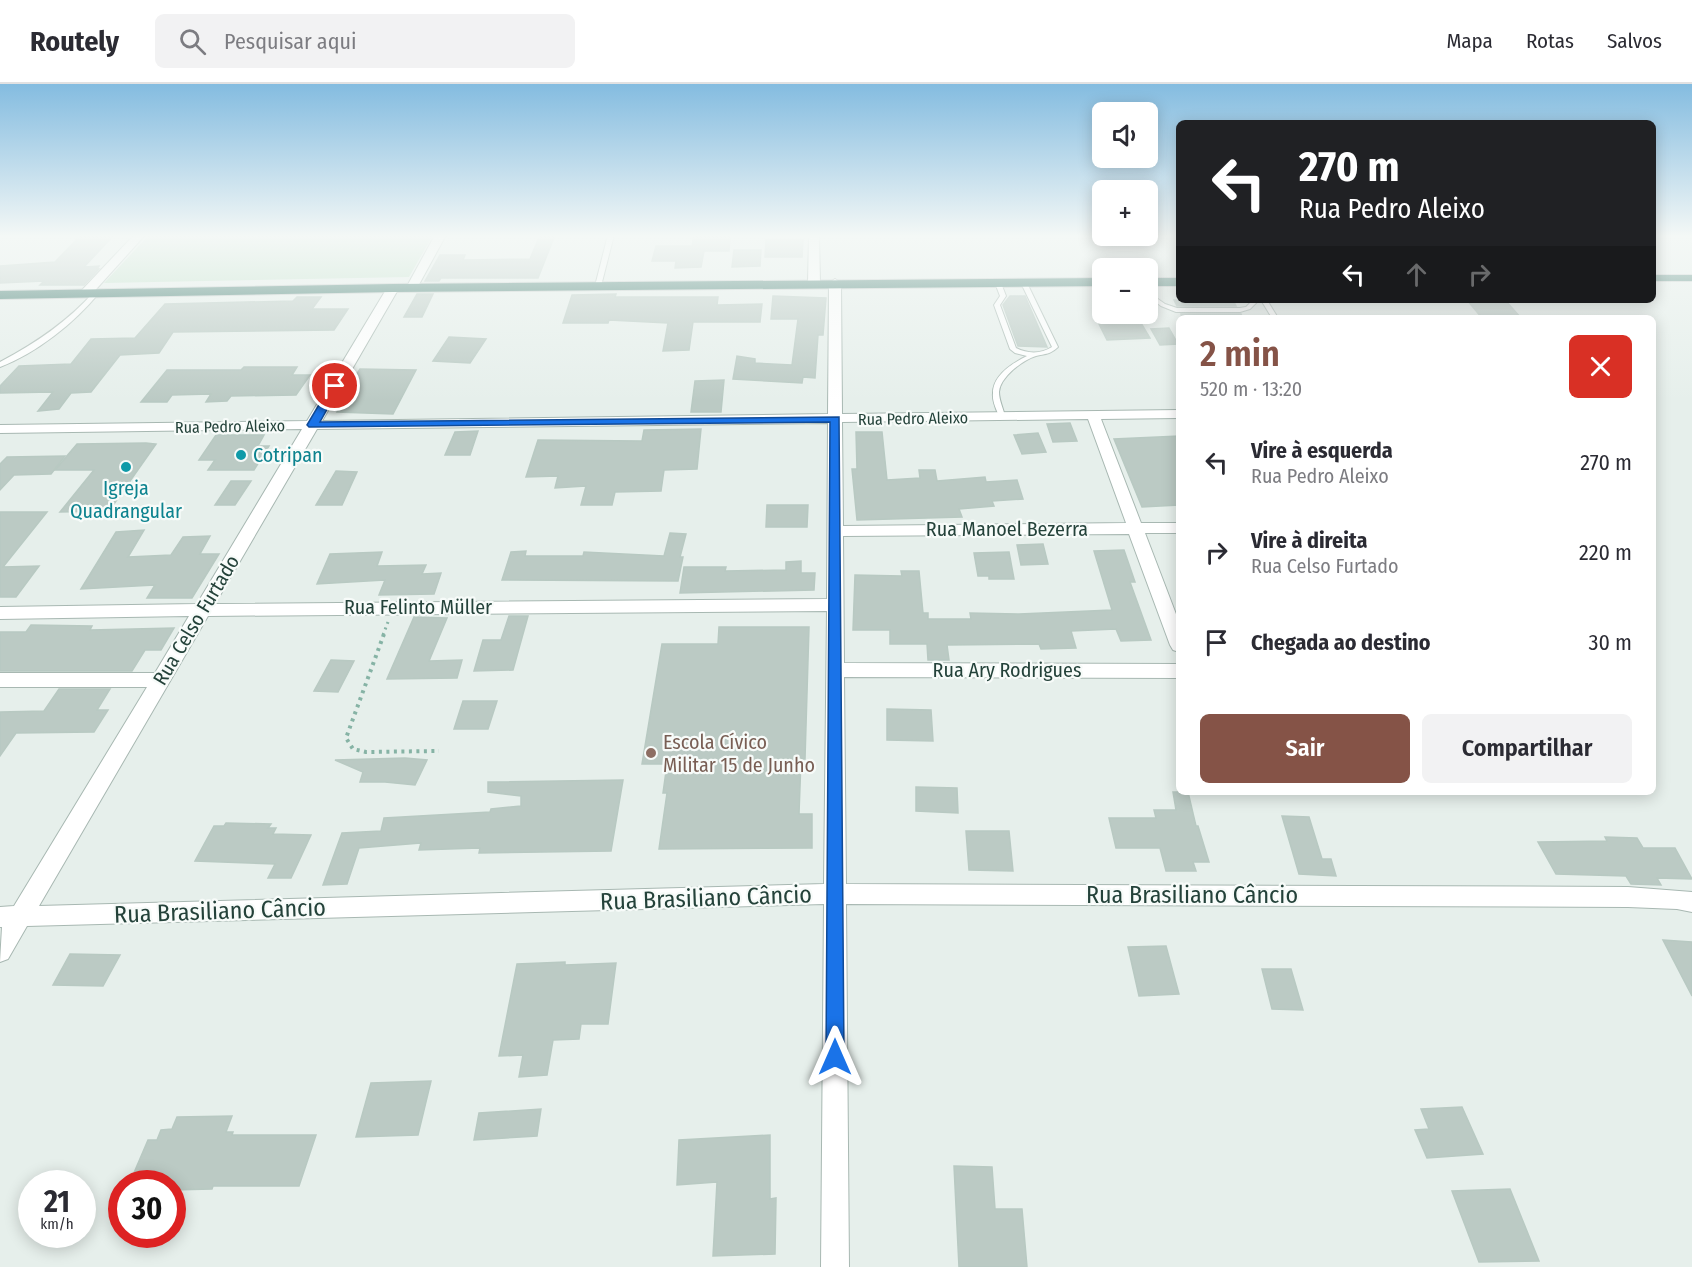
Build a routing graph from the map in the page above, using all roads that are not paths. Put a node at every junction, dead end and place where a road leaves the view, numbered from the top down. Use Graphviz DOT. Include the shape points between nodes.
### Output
graph roads {
  1 [pos="93,290"];
  2 [pos="260,290"];
  3 [pos="392,290"];
  4 [pos="835,290"];
  5 [pos="1001,290"];
  6 [pos="1028,290"];
  7 [pos="91,293"];
  8 [pos="0,295"];
  9 [pos="1158,301"];
  10 [pos="1253,303"];
  11 [pos="1036,354"];
  12 [pos="0,365"];
  13 [pos="1176,414"];
  14 [pos="1093,415"];
  15 [pos="1002,416"];
  16 [pos="835,419"];
  17 [pos="312,425"];
  18 [pos="0,429"];
  19 [pos="1135,528"];
  20 [pos="1176,528"];
  21 [pos="835,531"];
  22 [pos="835,605"];
  23 [pos="202,609"];
  24 [pos="0,613"];
  25 [pos="1176,637"];
  26 [pos="835,670"];
  27 [pos="1176,671"];
  28 [pos="0,680"];
  29 [pos="161,680"];
  30 [pos="835,894"];
  31 [pos="1692,902"];
  32 [pos="10,917"];
  33 [pos="0,951"];
  34 [pos="835,1267"];
  1 -- 7 [label="street"];
  2 -- 7 [label="highway"];
  3 -- 17 [label="street, Rua Celso Furtado"];
  4 -- 16 [label="street"];
  5 -- 11 [label="lane" via="1003,296 997,305 1013,349"];
  6 -- 11 [label="lane" via="1055,346"];
  7 -- 8 [label="highway"];
  7 -- 12 [label="lane" via="54,335"];
  9 -- 10 [label="lane" via="1176,310 1240,310"];
  11 -- 15 [label="lane" via="1014,366 998,385 996,393"];
  13 -- 14 [label="street, Rua Pedro Aleixo"];
  14 -- 15 [label="street, Rua Pedro Aleixo"];
  14 -- 19 [label="street"];
  15 -- 16 [label="street, Rua Pedro Aleixo"];
  16 -- 17 [label="street, Rua Pedro Aleixo"];
  16 -- 21 [label="street"];
  17 -- 18 [label="street, Rua Pedro Aleixo"];
  17 -- 23 [label="street, Rua Celso Furtado"];
  19 -- 20 [label="street, Rua Manoel Bezerra"];
  19 -- 21 [label="street, Rua Manoel Bezerra"];
  19 -- 25 [label="street"];
  21 -- 22 [label="street"];
  22 -- 23 [label="street, Rua Felinto Müller"];
  22 -- 26 [label="street"];
  23 -- 24 [label="street, Rua Felinto Müller"];
  23 -- 29 [label="street, Rua Celso Furtado"];
  26 -- 27 [label="street, Rua Ary Rodrigues"];
  26 -- 30 [label="street"];
  28 -- 29 [label="street"];
  29 -- 32 [label="street, Rua Celso Furtado"];
  30 -- 31 [label="street, Rua Brasiliano Câncio" via="1628,897"];
  30 -- 32 [label="street, Rua Brasiliano Câncio"];
  30 -- 34 [label="street"];
  32 -- 33 [label="street, Rua Celso Furtado"];
}
